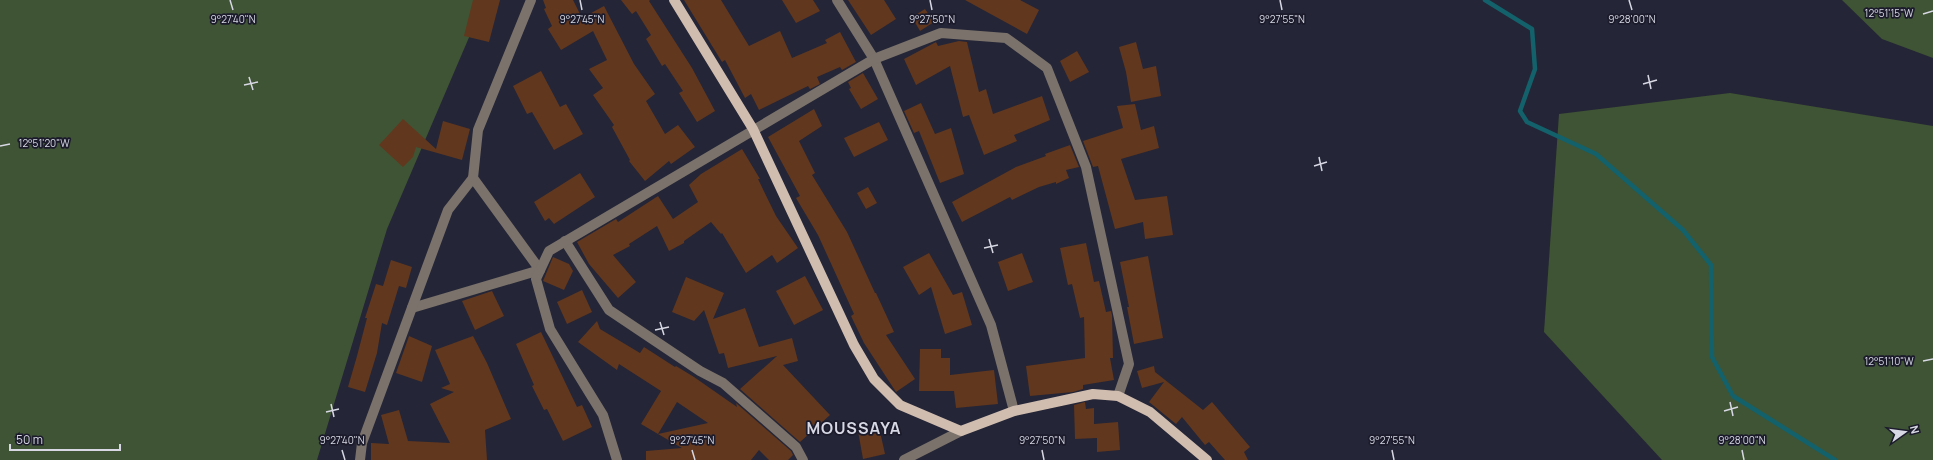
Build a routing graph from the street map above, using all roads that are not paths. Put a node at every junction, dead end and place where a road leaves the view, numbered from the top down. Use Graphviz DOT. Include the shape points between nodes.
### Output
graph roads {
  1 [pos="531,0"];
  2 [pos="674,0"];
  3 [pos="837,0"];
  4 [pos="874,59"];
  5 [pos="753,129"];
  6 [pos="473,178"];
  7 [pos="566,241"];
  8 [pos="540,270"];
  9 [pos="412,308"];
  10 [pos="1118,396"];
  11 [pos="1014,411"];
  12 [pos="961,430"];
  13 [pos="360,460"];
  14 [pos="617,460"];
  15 [pos="803,460"];
  16 [pos="904,460"];
  17 [pos="1207,460"];
  1 -- 6 [label="street" via="478,130"];
  2 -- 5 [label="main road"];
  3 -- 4 [label="street"];
  4 -- 5 [label="street"];
  4 -- 10 [label="street" via="941,33 1006,38 1047,68 1086,167 1129,364"];
  4 -- 11 [label="street" via="991,325"];
  5 -- 7 [label="street"];
  5 -- 12 [label="main road" via="854,345 874,379 900,405"];
  6 -- 8 [label="street"];
  6 -- 9 [label="street" via="448,210"];
  7 -- 8 [label="street" via="549,251"];
  7 -- 15 [label="street" via="609,310 700,372 723,383 796,447"];
  8 -- 9 [label="street"];
  8 -- 14 [label="street" via="536,279 550,329 603,415"];
  9 -- 13 [label="street" via="362,443"];
  10 -- 11 [label="main road" via="1093,394"];
  10 -- 17 [label="main road" via="1150,412"];
  11 -- 12 [label="main road"];
  12 -- 16 [label="street"];
}
